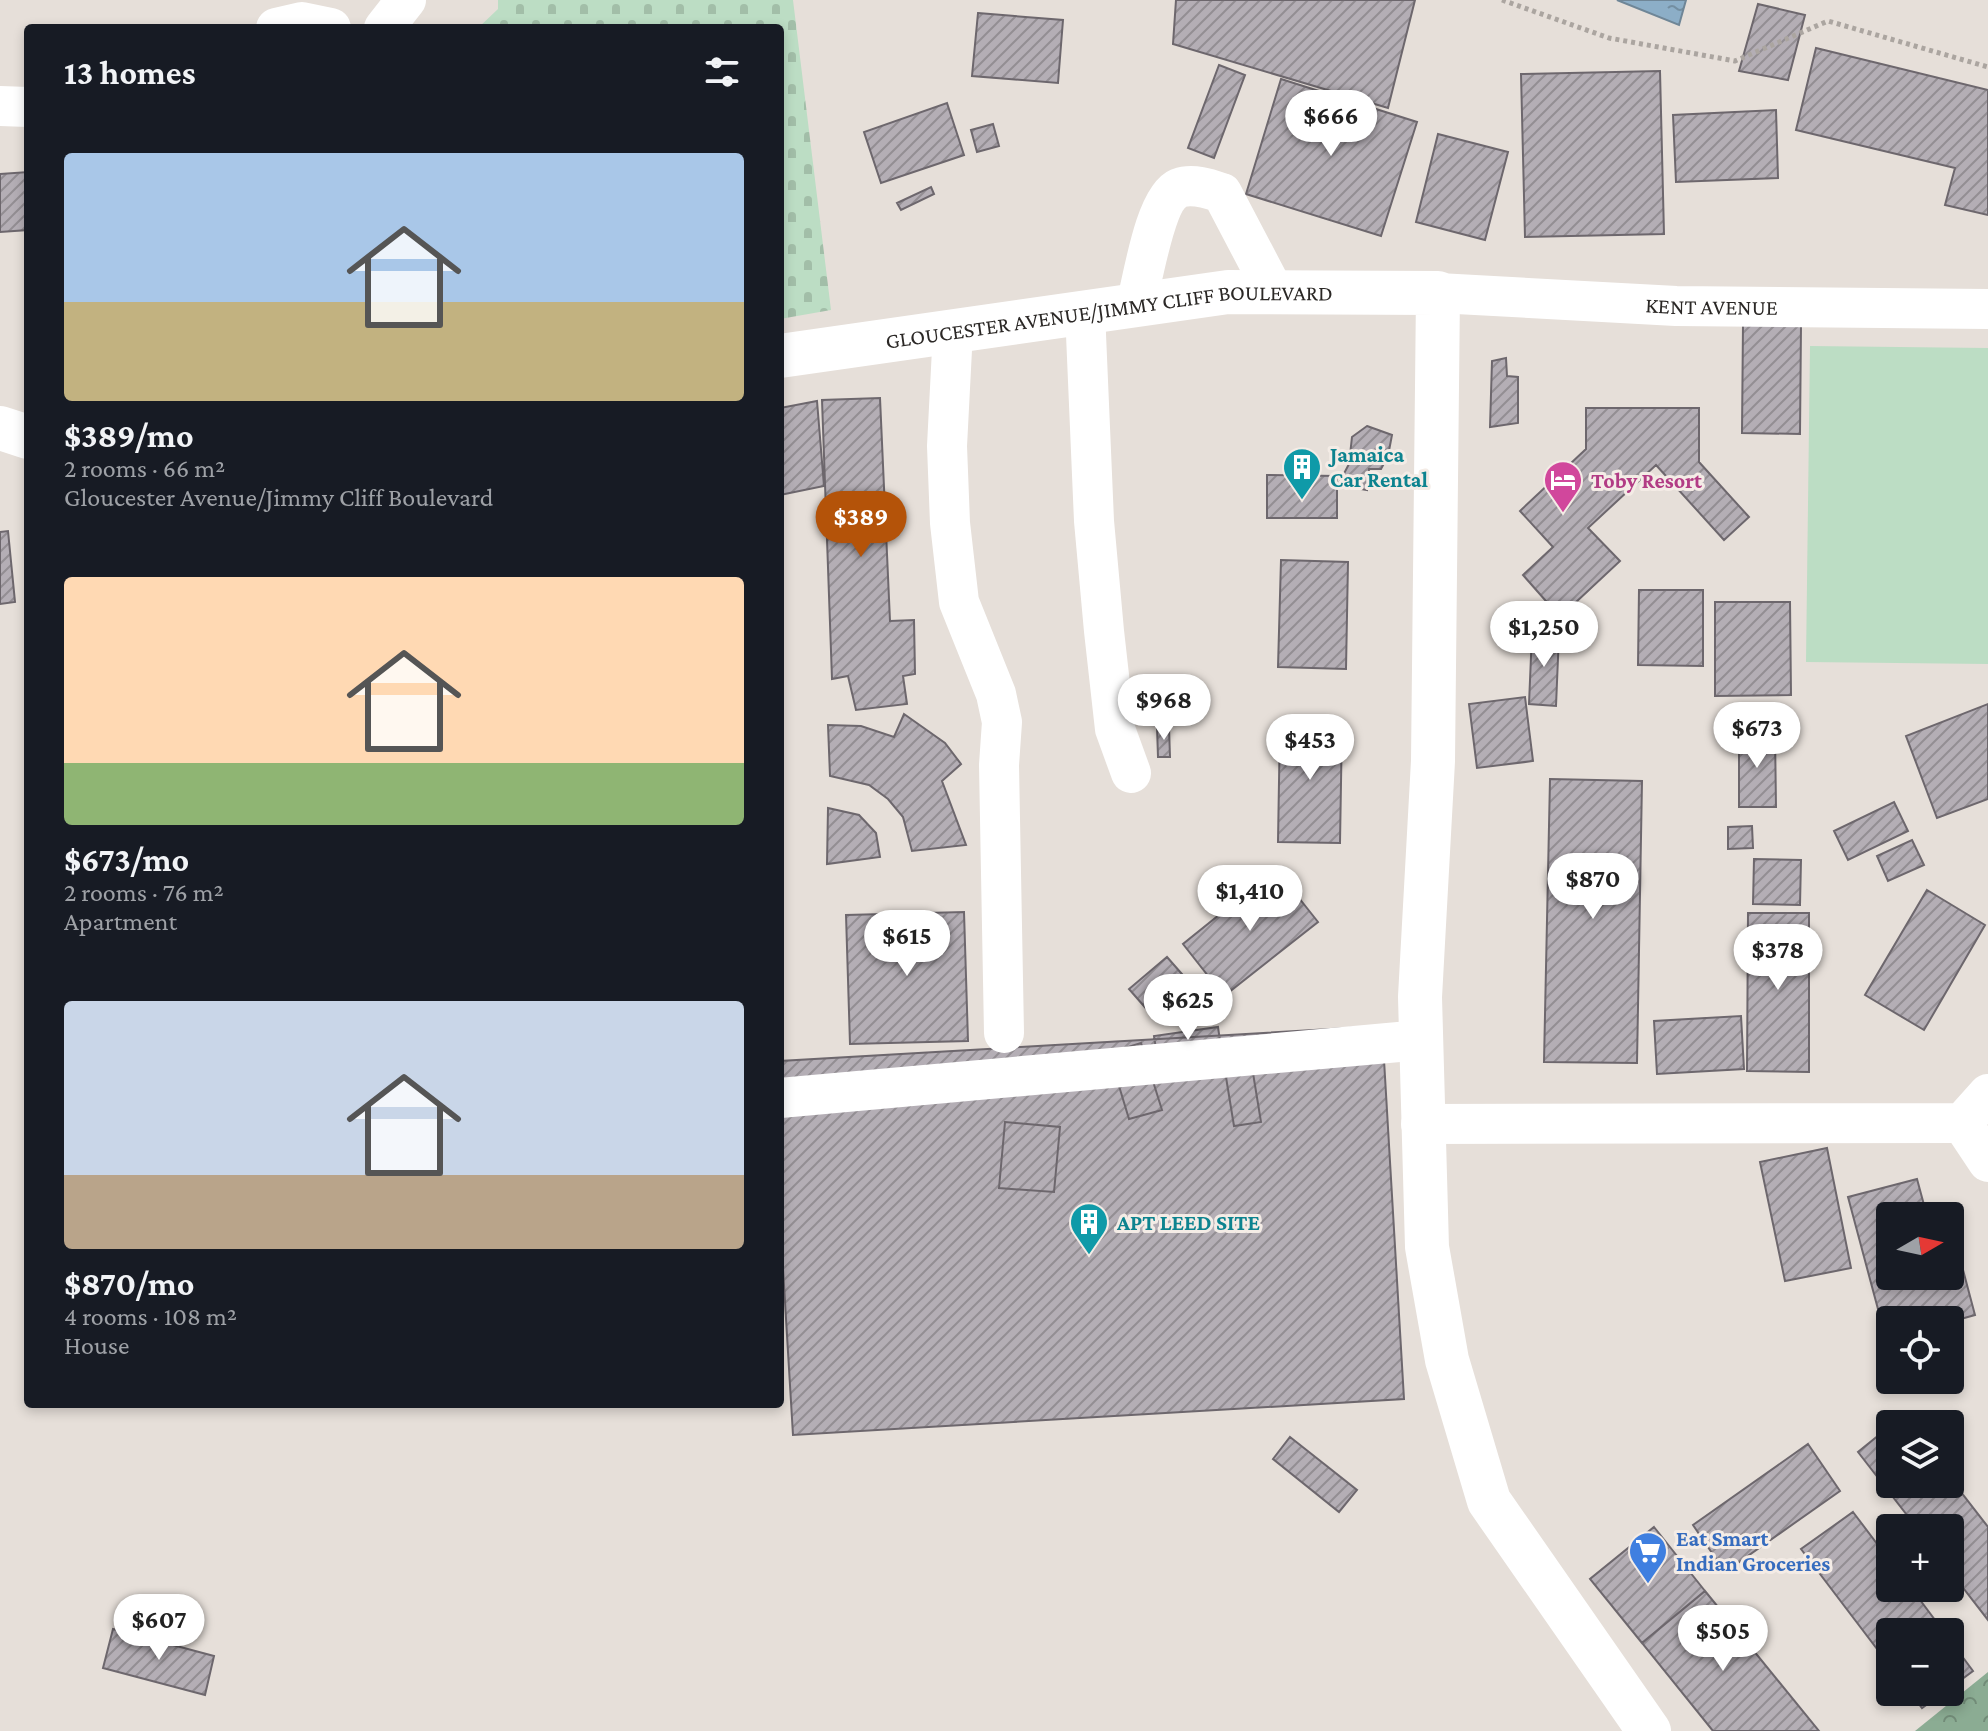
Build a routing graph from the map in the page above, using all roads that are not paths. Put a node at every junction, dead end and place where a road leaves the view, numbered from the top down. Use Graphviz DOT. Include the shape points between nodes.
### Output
graph roads {
  1 [pos="406,0"];
  2 [pos="387,24"];
  3 [pos="0,106"];
  4 [pos="24,107"];
  5 [pos="1274,292"];
  6 [pos="1438,293"];
  7 [pos="1136,305"];
  8 [pos="1988,309"];
  9 [pos="1085,311"];
  10 [pos="953,330"];
  11 [pos="784,355"];
  12 [pos="0,428"];
  13 [pos="24,436"];
  14 [pos="1131,773"];
  15 [pos="1004,1033"];
  16 [pos="1421,1040"];
  17 [pos="1988,1094"];
  18 [pos="784,1098"];
  19 [pos="1962,1123"];
  20 [pos="1421,1124"];
  21 [pos="1988,1162"];
  22 [pos="1649,1731"];
  1 -- 2 [label="street"];
  3 -- 4 [label="street"];
  5 -- 6 [label="main road, GLOUCESTER AVENUE/JIMMY CLIFF BOULEVARD"];
  5 -- 7 [label="main road, GLOUCESTER AVENUE/JIMMY CLIFF BOULEVARD" via="1228,292"];
  5 -- 7 [label="street" via="1222,193 1179,188 1163,202"];
  6 -- 8 [label="street, KENT AVENUE" via="1676,306"];
  6 -- 16 [label="main road" via="1433,761"];
  7 -- 9 [label="main road, GLOUCESTER AVENUE/JIMMY CLIFF BOULEVARD"];
  9 -- 10 [label="main road, GLOUCESTER AVENUE/JIMMY CLIFF BOULEVARD"];
  9 -- 14 [label="street" via="1104,631 1115,729"];
  10 -- 11 [label="main road, GLOUCESTER AVENUE/JIMMY CLIFF BOULEVARD"];
  10 -- 15 [label="street" via="947,446 959,602 1002,722"];
  12 -- 13 [label="main road"];
  16 -- 18 [label="street"];
  16 -- 20 [label="main road"];
  17 -- 19 [label="street"];
  19 -- 20 [label="street"];
  19 -- 21 [label="street"];
  20 -- 22 [label="main road" via="1435,1299 1468,1439 1489,1501"];
}
